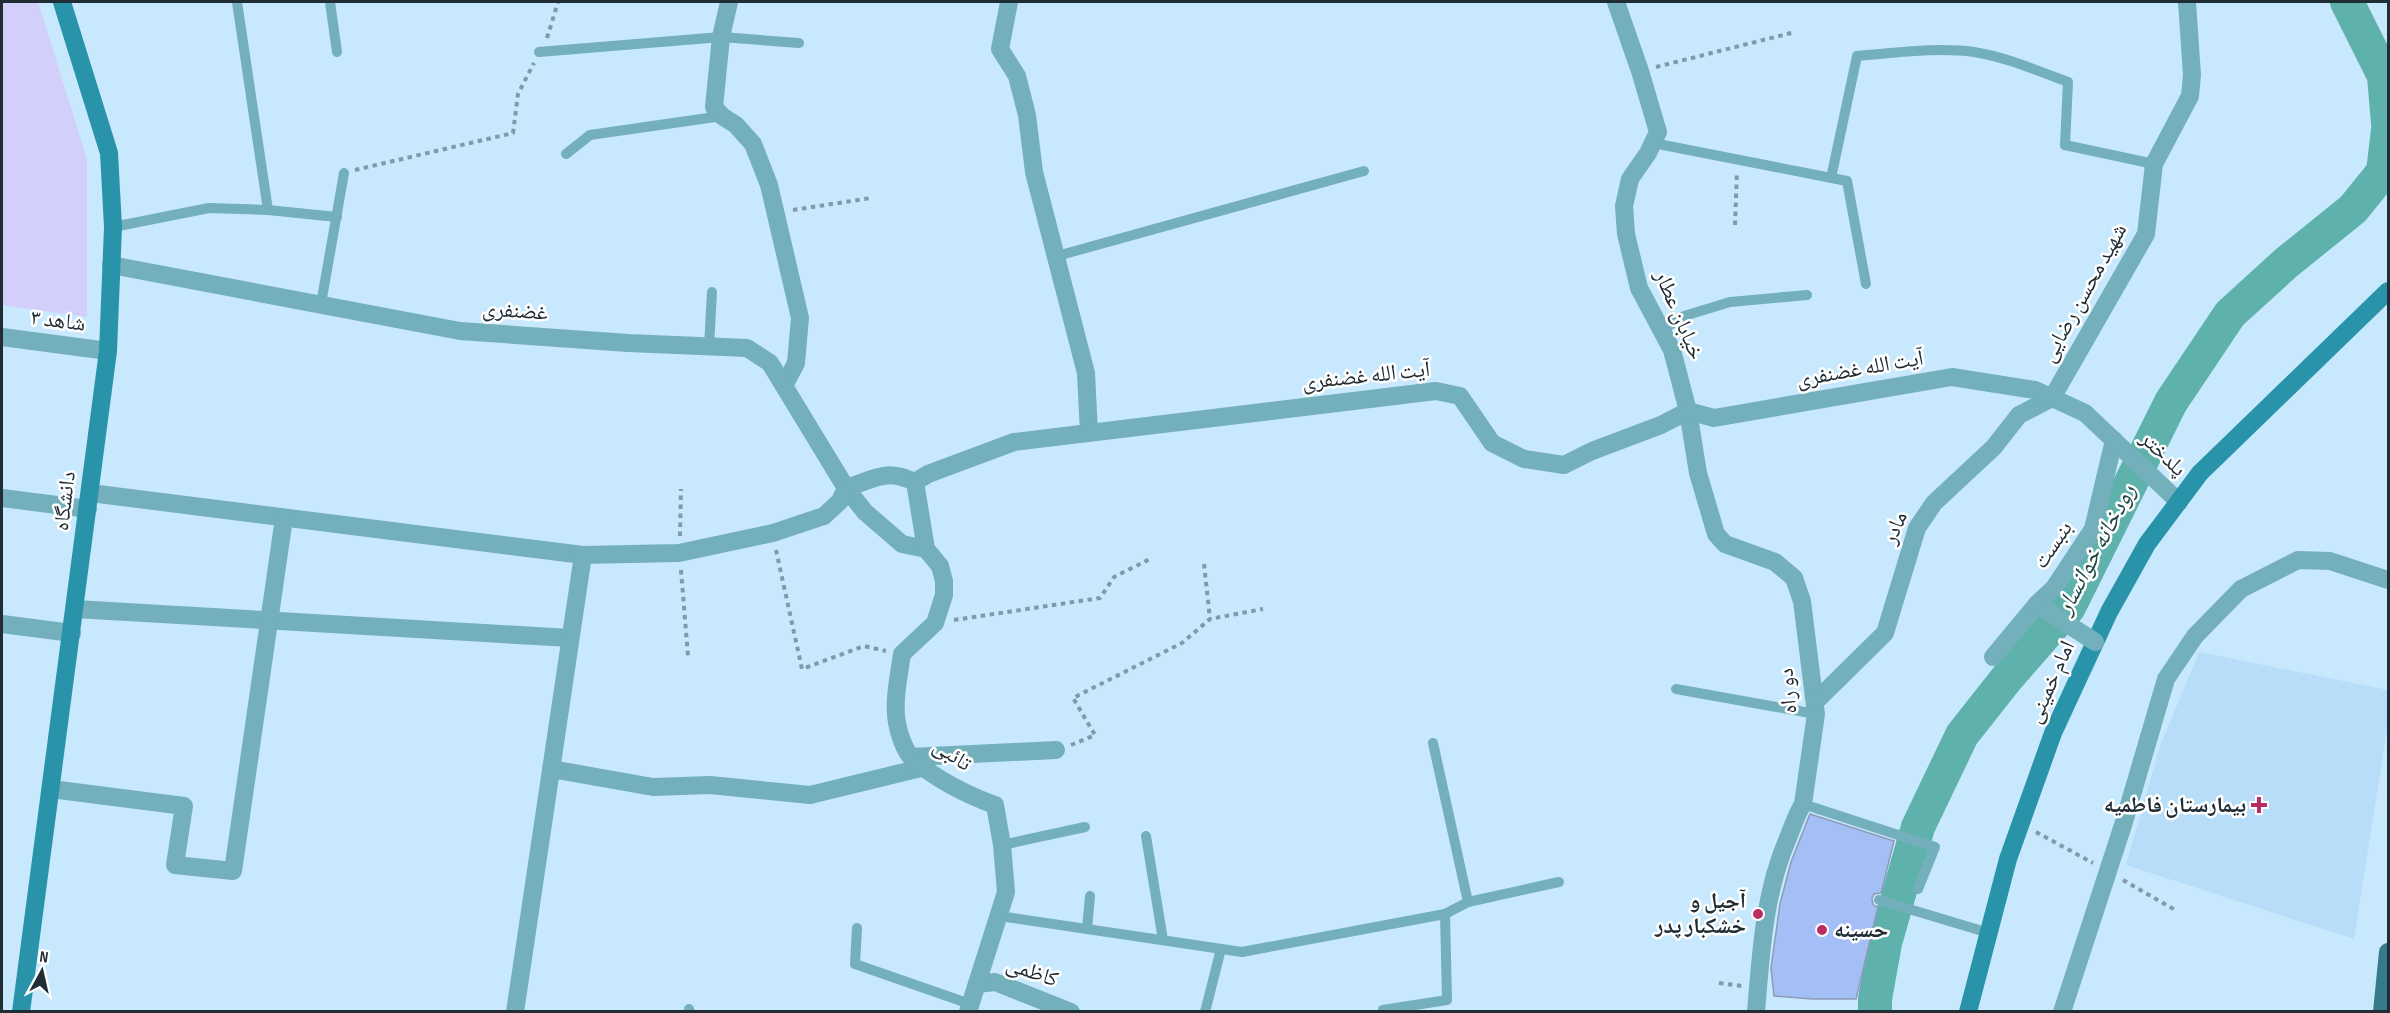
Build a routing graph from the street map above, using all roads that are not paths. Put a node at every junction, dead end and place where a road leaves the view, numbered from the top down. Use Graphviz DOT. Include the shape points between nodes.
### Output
graph roads {
  1 [pos="62,2"];
  2 [pos="237,2"];
  3 [pos="330,2"];
  4 [pos="729,2"];
  5 [pos="1009,2"];
  6 [pos="1616,2"];
  7 [pos="2187,2"];
  8 [pos="722,37"];
  9 [pos="799,43"];
  10 [pos="337,52"];
  11 [pos="539,52"];
  12 [pos="722,116"];
  13 [pos="1653,143"];
  14 [pos="566,154"];
  15 [pos="2154,164"];
  16 [pos="1364,171"];
  17 [pos="344,172"];
  18 [pos="1831,178"];
  19 [pos="268,210"];
  20 [pos="337,217"];
  21 [pos="113,227"];
  22 [pos="1057,256"];
  23 [pos="111,265"];
  24 [pos="1866,284"];
  25 [pos="2388,291"];
  26 [pos="712,292"];
  27 [pos="1807,295"];
  28 [pos="321,304"];
  29 [pos="1662,330"];
  30 [pos="2,337"];
  31 [pos="709,346"];
  32 [pos="108,351"];
  33 [pos="784,386"];
  34 [pos="2052,398"];
  35 [pos="1688,411"];
  36 [pos="1089,432"];
  37 [pos="2114,440"];
  38 [pos="922,478"];
  39 [pos="846,488"];
  40 [pos="2,498"];
  41 [pos="89,501"];
  42 [pos="2179,502"];
  43 [pos="284,518"];
  44 [pos="926,549"];
  45 [pos="583,555"];
  46 [pos="2388,580"];
  47 [pos="2037,604"];
  48 [pos="75,609"];
  49 [pos="270,621"];
  50 [pos="2,624"];
  51 [pos="72,633"];
  52 [pos="570,639"];
  53 [pos="2095,642"];
  54 [pos="1993,657"];
  55 [pos="1676,689"];
  56 [pos="1816,708"];
  57 [pos="1433,743"];
  58 [pos="1056,750"];
  59 [pos="918,762"];
  60 [pos="551,769"];
  61 [pos="51,789"];
  62 [pos="1803,804"];
  63 [pos="1085,827"];
  64 [pos="1146,836"];
  65 [pos="1002,844"];
  66 [pos="1559,882"];
  67 [pos="1918,889"];
  68 [pos="1090,896"];
  69 [pos="1880,900"];
  70 [pos="1468,902"];
  71 [pos="1445,914"];
  72 [pos="999,915"];
  73 [pos="857,928"];
  74 [pos="1088,929"];
  75 [pos="1989,933"];
  76 [pos="1163,940"];
  77 [pos="1221,949"];
  78 [pos="2388,952"];
  79 [pos="977,984"];
  80 [pos="969,1008"];
  81 [pos="21,1011"];
  82 [pos="515,1011"];
  83 [pos="1071,1011"];
  84 [pos="1205,1011"];
  85 [pos="1383,1011"];
  86 [pos="1756,1011"];
  87 [pos="1968,1011"];
  88 [pos="2062,1011"];
  89 [pos="2382,1011"];
  1 -- 21 [label="street, دانشگاه" via="109,153"];
  2 -- 19 [label="lane"];
  3 -- 10 [label="lane"];
  4 -- 8 [label="street"];
  5 -- 22 [label="street" via="1000,48 1017,76 1027,115 1034,172"];
  6 -- 13 [label="street" via="1658,132"];
  7 -- 15 [label="street, شهید محسن رضایی" via="2190,96"];
  8 -- 9 [label="lane"];
  8 -- 11 [label="lane"];
  8 -- 12 [label="street" via="714,107"];
  12 -- 14 [label="lane" via="590,135"];
  12 -- 33 [label="street" via="753,144 770,185 800,318 796,363"];
  13 -- 18 [label="lane"];
  13 -- 29 [label="street, خیابان عطار" via="1630,179 1624,206 1626,234 1639,288"];
  15 -- 18 [label="lane" via="2065,145 2068,82 1975,52 1919,51 1857,56"];
  15 -- 34 [label="street, شهید محسن رضایی" via="2146,234"];
  16 -- 22 [label="lane"];
  17 -- 20 [label="lane"];
  18 -- 24 [label="lane" via="1847,181"];
  19 -- 20 [label="lane"];
  19 -- 21 [label="lane" via="209,208"];
  20 -- 28 [label="lane"];
  21 -- 23 [label="street, دانشگاه"];
  22 -- 36 [label="street" via="1086,374"];
  23 -- 28 [label="street, غضنفری"];
  23 -- 32 [label="street, دانشگاه"];
  25 -- 42 [label="street, امام خمینی" via="2200,473"];
  26 -- 31 [label="lane"];
  27 -- 29 [label="lane" via="1730,302 1684,316"];
  28 -- 31 [label="street, غضنفری" via="460,331"];
  29 -- 35 [label="street, خیابان عطار" via="1672,350"];
  30 -- 32 [label="street, شاهد ۳"];
  31 -- 33 [label="street, غضنفری" via="747,348 771,363"];
  32 -- 41 [label="street, دانشگاه"];
  33 -- 39 [label="street, غضنفری"];
  34 -- 35 [label="street, آیت الله غضنفری" via="2034,390 1952,377 1714,418"];
  34 -- 37 [label="street, آیت الله غضنفری" via="2085,413"];
  34 -- 56 [label="street, مادر" via="2019,415 1994,447 1934,503 1917,528 1885,633"];
  35 -- 36 [label="street, آیت الله غضنفری" via="1564,465 1524,459 1492,443 1460,396 1436,391"];
  35 -- 56 [label="street, دو راه" via="1698,473 1716,534 1725,544 1775,562 1794,578 1803,601"];
  36 -- 38 [label="street, آیت الله غضنفری" via="1014,442"];
  37 -- 42 [label="street, پلدختر"];
  37 -- 47 [label="street, بنبست" via="2093,529 2054,588"];
  38 -- 39 [label="street" via="882,474"];
  38 -- 44 [label="street"];
  39 -- 44 [label="street, غضنفری" via="865,512 902,544"];
  39 -- 45 [label="street" via="840,501 824,516 772,533 679,553"];
  40 -- 41 [label="street"];
  41 -- 43 [label="street"];
  41 -- 48 [label="street, دانشگاه"];
  42 -- 53 [label="street, امام خمینی" via="2147,544"];
  43 -- 45 [label="street"];
  43 -- 49 [label="street"];
  44 -- 59 [label="street, تائبی" via="940,566 944,595 935,623 902,654 897,702 897,723 904,746"];
  45 -- 52 [label="street"];
  46 -- 88 [label="street" via="2330,561 2298,560 2241,589 2195,636 2166,679"];
  47 -- 53 [label="street, bridge"];
  47 -- 54 [label="street, بنبست"];
  48 -- 49 [label="street"];
  48 -- 51 [label="street, دانشگاه"];
  49 -- 52 [label="street"];
  49 -- 61 [label="street" via="233,871 175,865 184,806"];
  50 -- 51 [label="street"];
  51 -- 61 [label="street, دانشگاه"];
  52 -- 60 [label="street"];
  53 -- 75 [label="street, امام خمینی" via="2053,733 2008,859"];
  55 -- 56 [label="lane"];
  56 -- 62 [label="street, دو راه"];
  57 -- 70 [label="lane"];
  58 -- 59 [label="street"];
  59 -- 60 [label="street" via="810,795 710,785 653,788"];
  59 -- 65 [label="street, تائبی" via="976,798 995,805"];
  60 -- 82 [label="street"];
  61 -- 81 [label="street, دانشگاه"];
  62 -- 67 [label="lane" via="1935,847"];
  62 -- 86 [label="street, دو راه" via="1795,816 1770,891"];
  63 -- 65 [label="lane"];
  64 -- 76 [label="lane"];
  65 -- 72 [label="street, تائبی" via="1006,892"];
  66 -- 70 [label="lane"];
  68 -- 74 [label="lane"];
  69 -- 75 [label="lane"];
  70 -- 71 [label="lane"];
  71 -- 77 [label="lane" via="1242,952"];
  71 -- 85 [label="lane" via="1447,1000"];
  72 -- 74 [label="lane"];
  72 -- 79 [label="street, تائبی"];
  73 -- 80 [label="lane" via="855,964"];
  74 -- 76 [label="lane"];
  75 -- 87 [label="street, امام خمینی"];
  76 -- 77 [label="lane"];
  77 -- 84 [label="lane"];
  78 -- 89 [label="main road"];
  79 -- 80 [label="street, تائبی"];
  79 -- 83 [label="street, کاظمی" via="995,982"];
}
